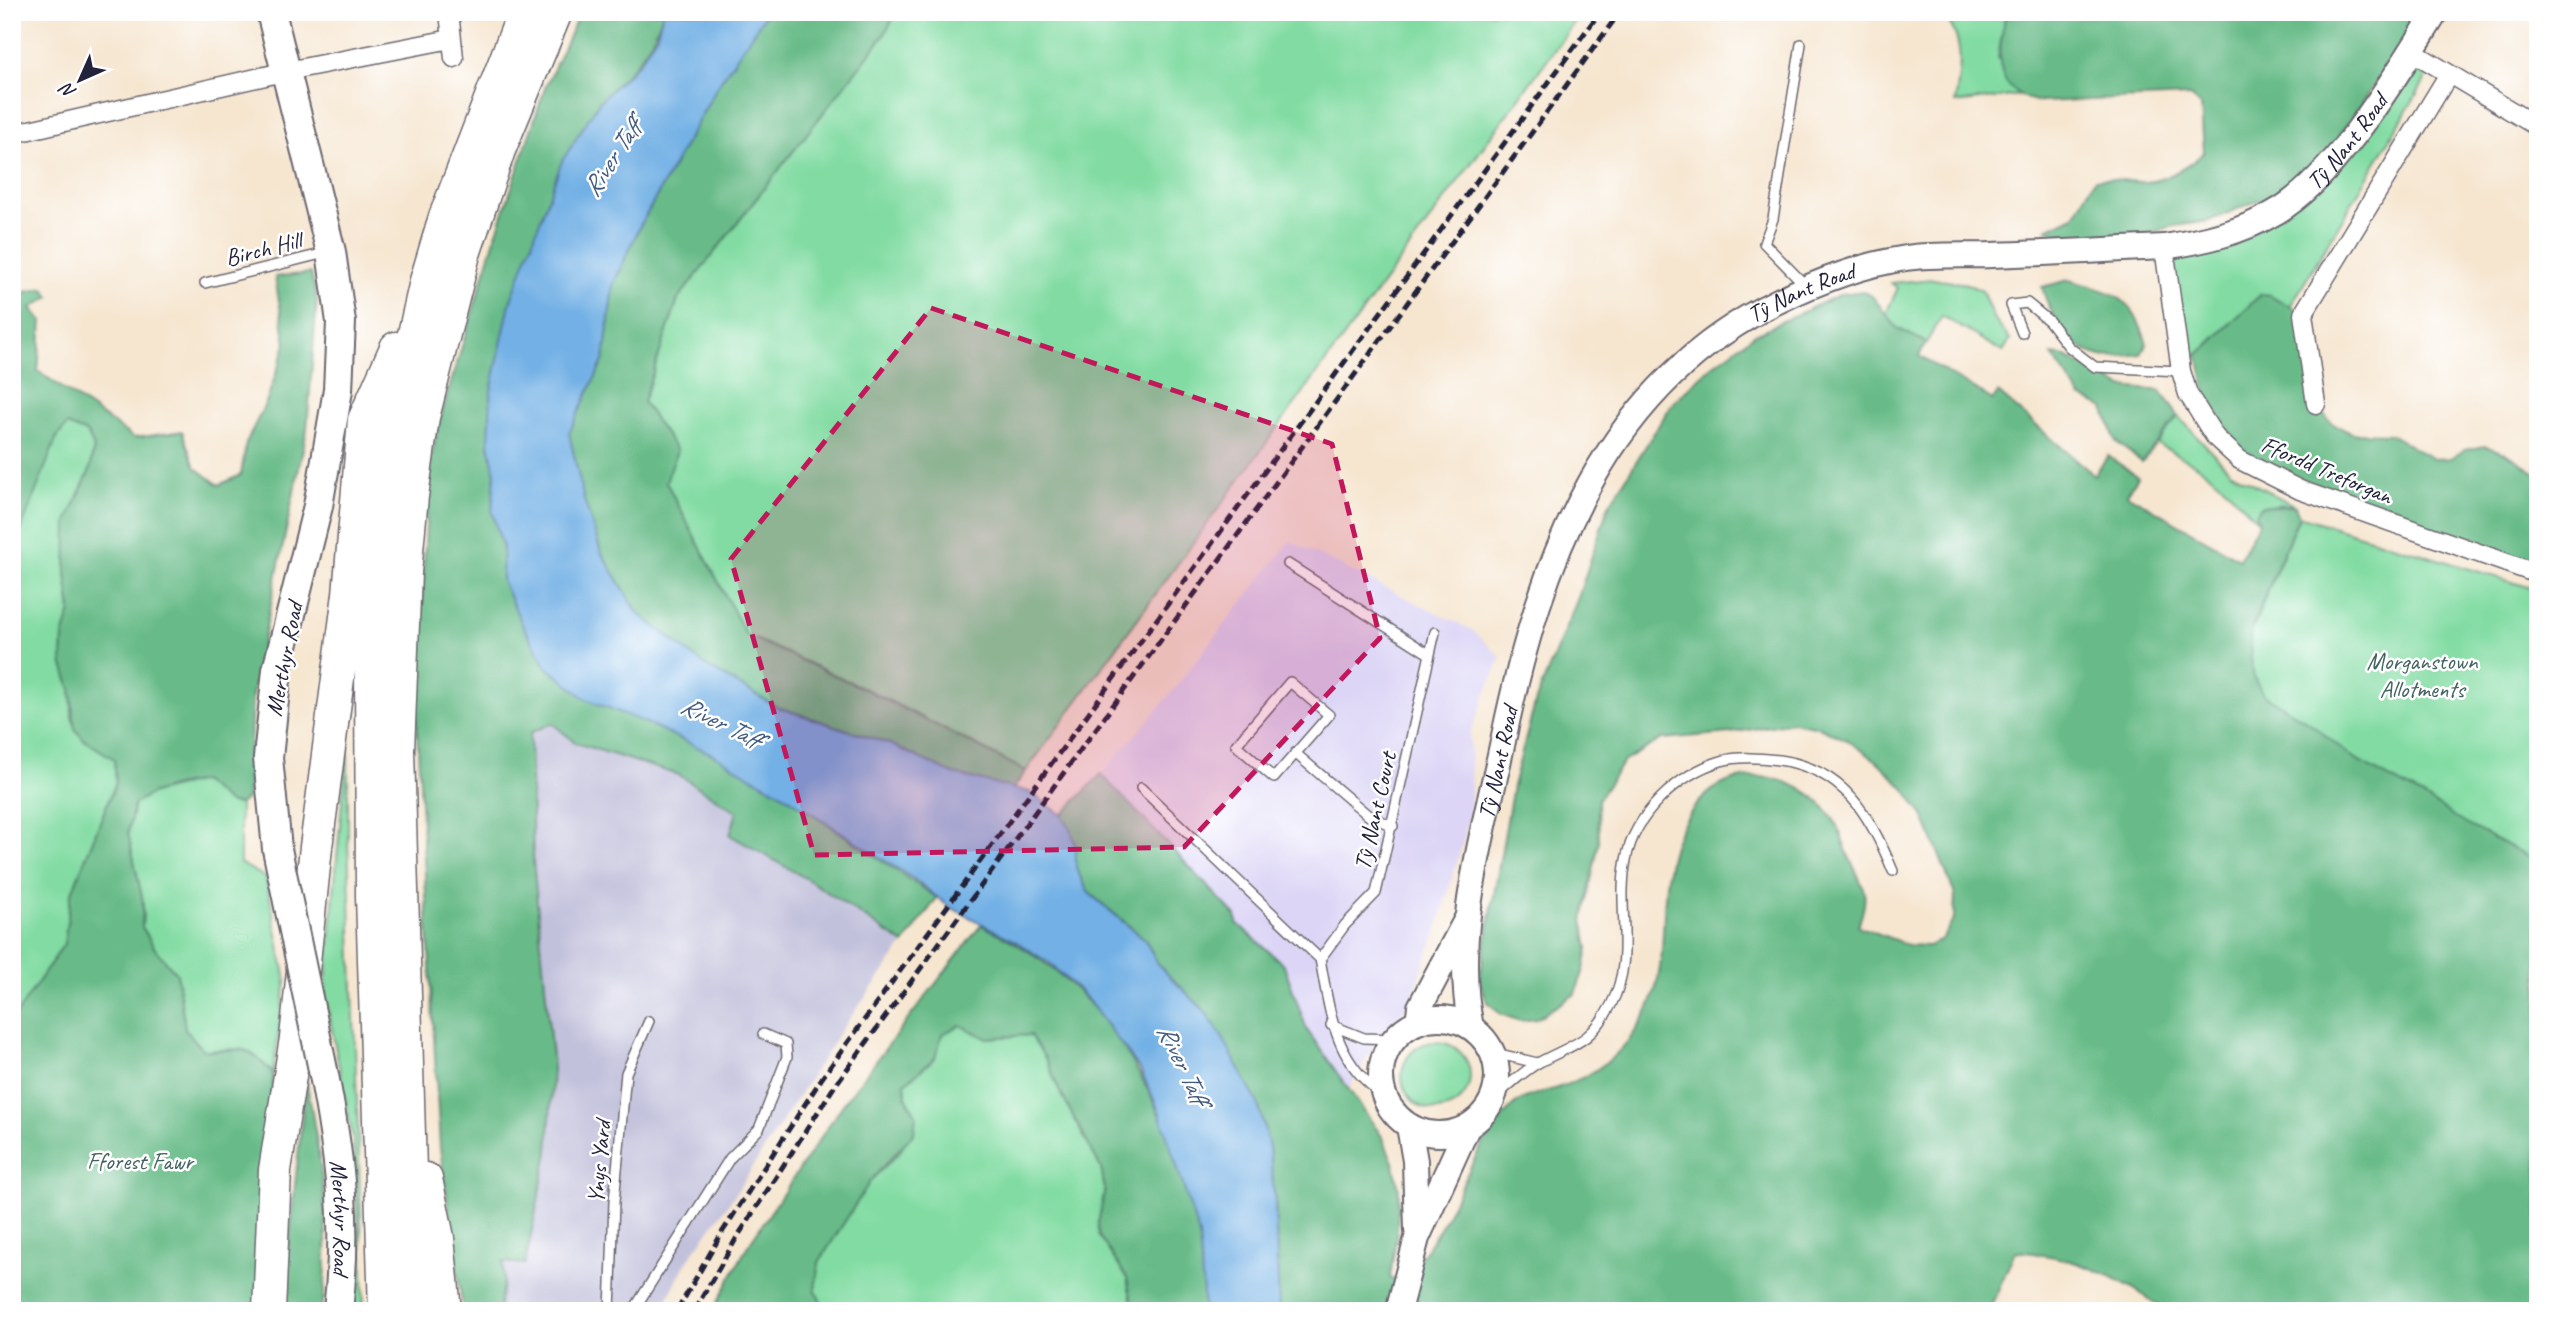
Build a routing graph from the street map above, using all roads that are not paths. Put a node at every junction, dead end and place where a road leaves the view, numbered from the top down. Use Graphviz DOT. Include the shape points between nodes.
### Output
graph roads {
  1 [pos="271,12"];
  2 [pos="449,12"];
  3 [pos="524,12"];
  4 [pos="556,12"];
  5 [pos="2436,12"];
  6 [pos="451,39"];
  7 [pos="1801,44"];
  8 [pos="2411,51"];
  9 [pos="454,58"];
  10 [pos="287,71"];
  11 [pos="2449,74"];
  12 [pos="2538,127"];
  13 [pos="12,134"];
  14 [pos="2164,247"];
  15 [pos="331,252"];
  16 [pos="426,281"];
  17 [pos="205,283"];
  18 [pos="1807,287"];
  19 [pos="2022,333"];
  20 [pos="2181,371"];
  21 [pos="2316,404"];
  22 [pos="1288,564"];
  23 [pos="2538,574"];
  24 [pos="1435,632"];
  25 [pos="1429,653"];
  26 [pos="1295,753"];
  27 [pos="1141,788"];
  28 [pos="1393,826"];
  29 [pos="1893,871"];
  30 [pos="1468,916"];
  31 [pos="1320,959"];
  32 [pos="649,1021"];
  33 [pos="1418,1022"];
  34 [pos="1331,1025"];
  35 [pos="1471,1027"];
  36 [pos="763,1034"];
  37 [pos="1394,1039"];
  38 [pos="1491,1052"];
  39 [pos="1537,1063"];
  40 [pos="1384,1095"];
  41 [pos="1493,1099"];
  42 [pos="410,1102"];
  43 [pos="1409,1126"];
  44 [pos="1467,1128"];
  45 [pos="1417,1238"];
  46 [pos="269,1311"];
  47 [pos="338,1311"];
  48 [pos="384,1311"];
  49 [pos="414,1311"];
  50 [pos="445,1311"];
  51 [pos="610,1311"];
  52 [pos="633,1311"];
  53 [pos="1398,1311"];
  1 -- 10 [label="main road, Merthyr Road"];
  2 -- 6 [label="street"];
  3 -- 16 [label="highway" via="445,217"];
  4 -- 42 [label="highway" via="499,150 464,254 423,417 415,470 405,572 398,750"];
  5 -- 8 [label="main road, Tŷ Nant Road"];
  6 -- 9 [label="street"];
  6 -- 10 [label="street"];
  7 -- 18 [label="lane" via="1773,219 1764,243"];
  8 -- 11 [label="street"];
  8 -- 14 [label="main road, Tŷ Nant Road" via="2335,160 2307,189 2278,212 2247,227"];
  10 -- 13 [label="street"];
  10 -- 15 [label="main road, Merthyr Road"];
  11 -- 12 [label="street"];
  11 -- 21 [label="street" via="2303,314"];
  14 -- 18 [label="main road, Tŷ Nant Road" via="1908,258 1856,269"];
  14 -- 20 [label="street, Ffordd Treforgan"];
  15 -- 17 [label="lane, Birch Hill"];
  15 -- 47 [label="main road, Merthyr Road, bridge" via="341,322 338,390 313,530 277,670 268,758 277,849 340,1151 345,1215"];
  16 -- 46 [label="highway" via="364,421 349,594 296,1038 275,1170"];
  16 -- 48 [label="highway" via="387,474 376,555 372,649 372,896"];
  18 -- 30 [label="main road, Tŷ Nant Road" via="1726,330 1667,378 1629,420 1592,475 1539,600 1516,679"];
  19 -- 20 [label="lane" via="2011,305 2027,303 2049,321 2068,347 2095,367"];
  20 -- 23 [label="street, Ffordd Treforgan" via="2200,416 2215,438 2240,460 2300,490"];
  22 -- 25 [label="lane"];
  24 -- 25 [label="lane, Tŷ Nant Court"];
  25 -- 28 [label="lane, Tŷ Nant Court"];
  26 -- 26 [label="lane" via="1274,778 1236,745 1290,682 1329,715"];
  26 -- 28 [label="lane" via="1369,816"];
  27 -- 31 [label="lane"];
  28 -- 31 [label="lane, Tŷ Nant Court" via="1376,893"];
  29 -- 39 [label="lane" via="1875,826 1854,799 1822,772 1796,762 1758,757 1721,761 1686,777 1657,800 1626,859 1625,956 1611,1004 1597,1028 1574,1048"];
  30 -- 33 [label="main road, Tŷ Nant Road" via="1420,1007"];
  30 -- 35 [label="main road, Tŷ Nant Road" via="1464,995"];
  31 -- 34 [label="lane"];
  32 -- 51 [label="lane, Ynys Yard" via="626,1073"];
  33 -- 35 [label="main road" via="1452,1019"];
  33 -- 37 [label="main road"];
  34 -- 37 [label="lane" via="1364,1038"];
  34 -- 40 [label="lane" via="1367,1084"];
  35 -- 38 [label="main road, Tŷ Nant Road"];
  36 -- 52 [label="lane" via="786,1044 787,1057 759,1129 730,1158"];
  37 -- 40 [label="main road" via="1384,1057"];
  38 -- 39 [label="lane"];
  38 -- 41 [label="main road, Tŷ Nant Road" via="1498,1079"];
  39 -- 41 [label="lane"];
  40 -- 43 [label="main road" via="1393,1112"];
  41 -- 44 [label="main road"];
  42 -- 49 [label="highway"];
  42 -- 50 [label="highway" via="438,1238"];
  43 -- 44 [label="main road" via="1448,1134"];
  43 -- 45 [label="main road"];
  44 -- 45 [label="main road"];
  45 -- 53 [label="main road"];
}
